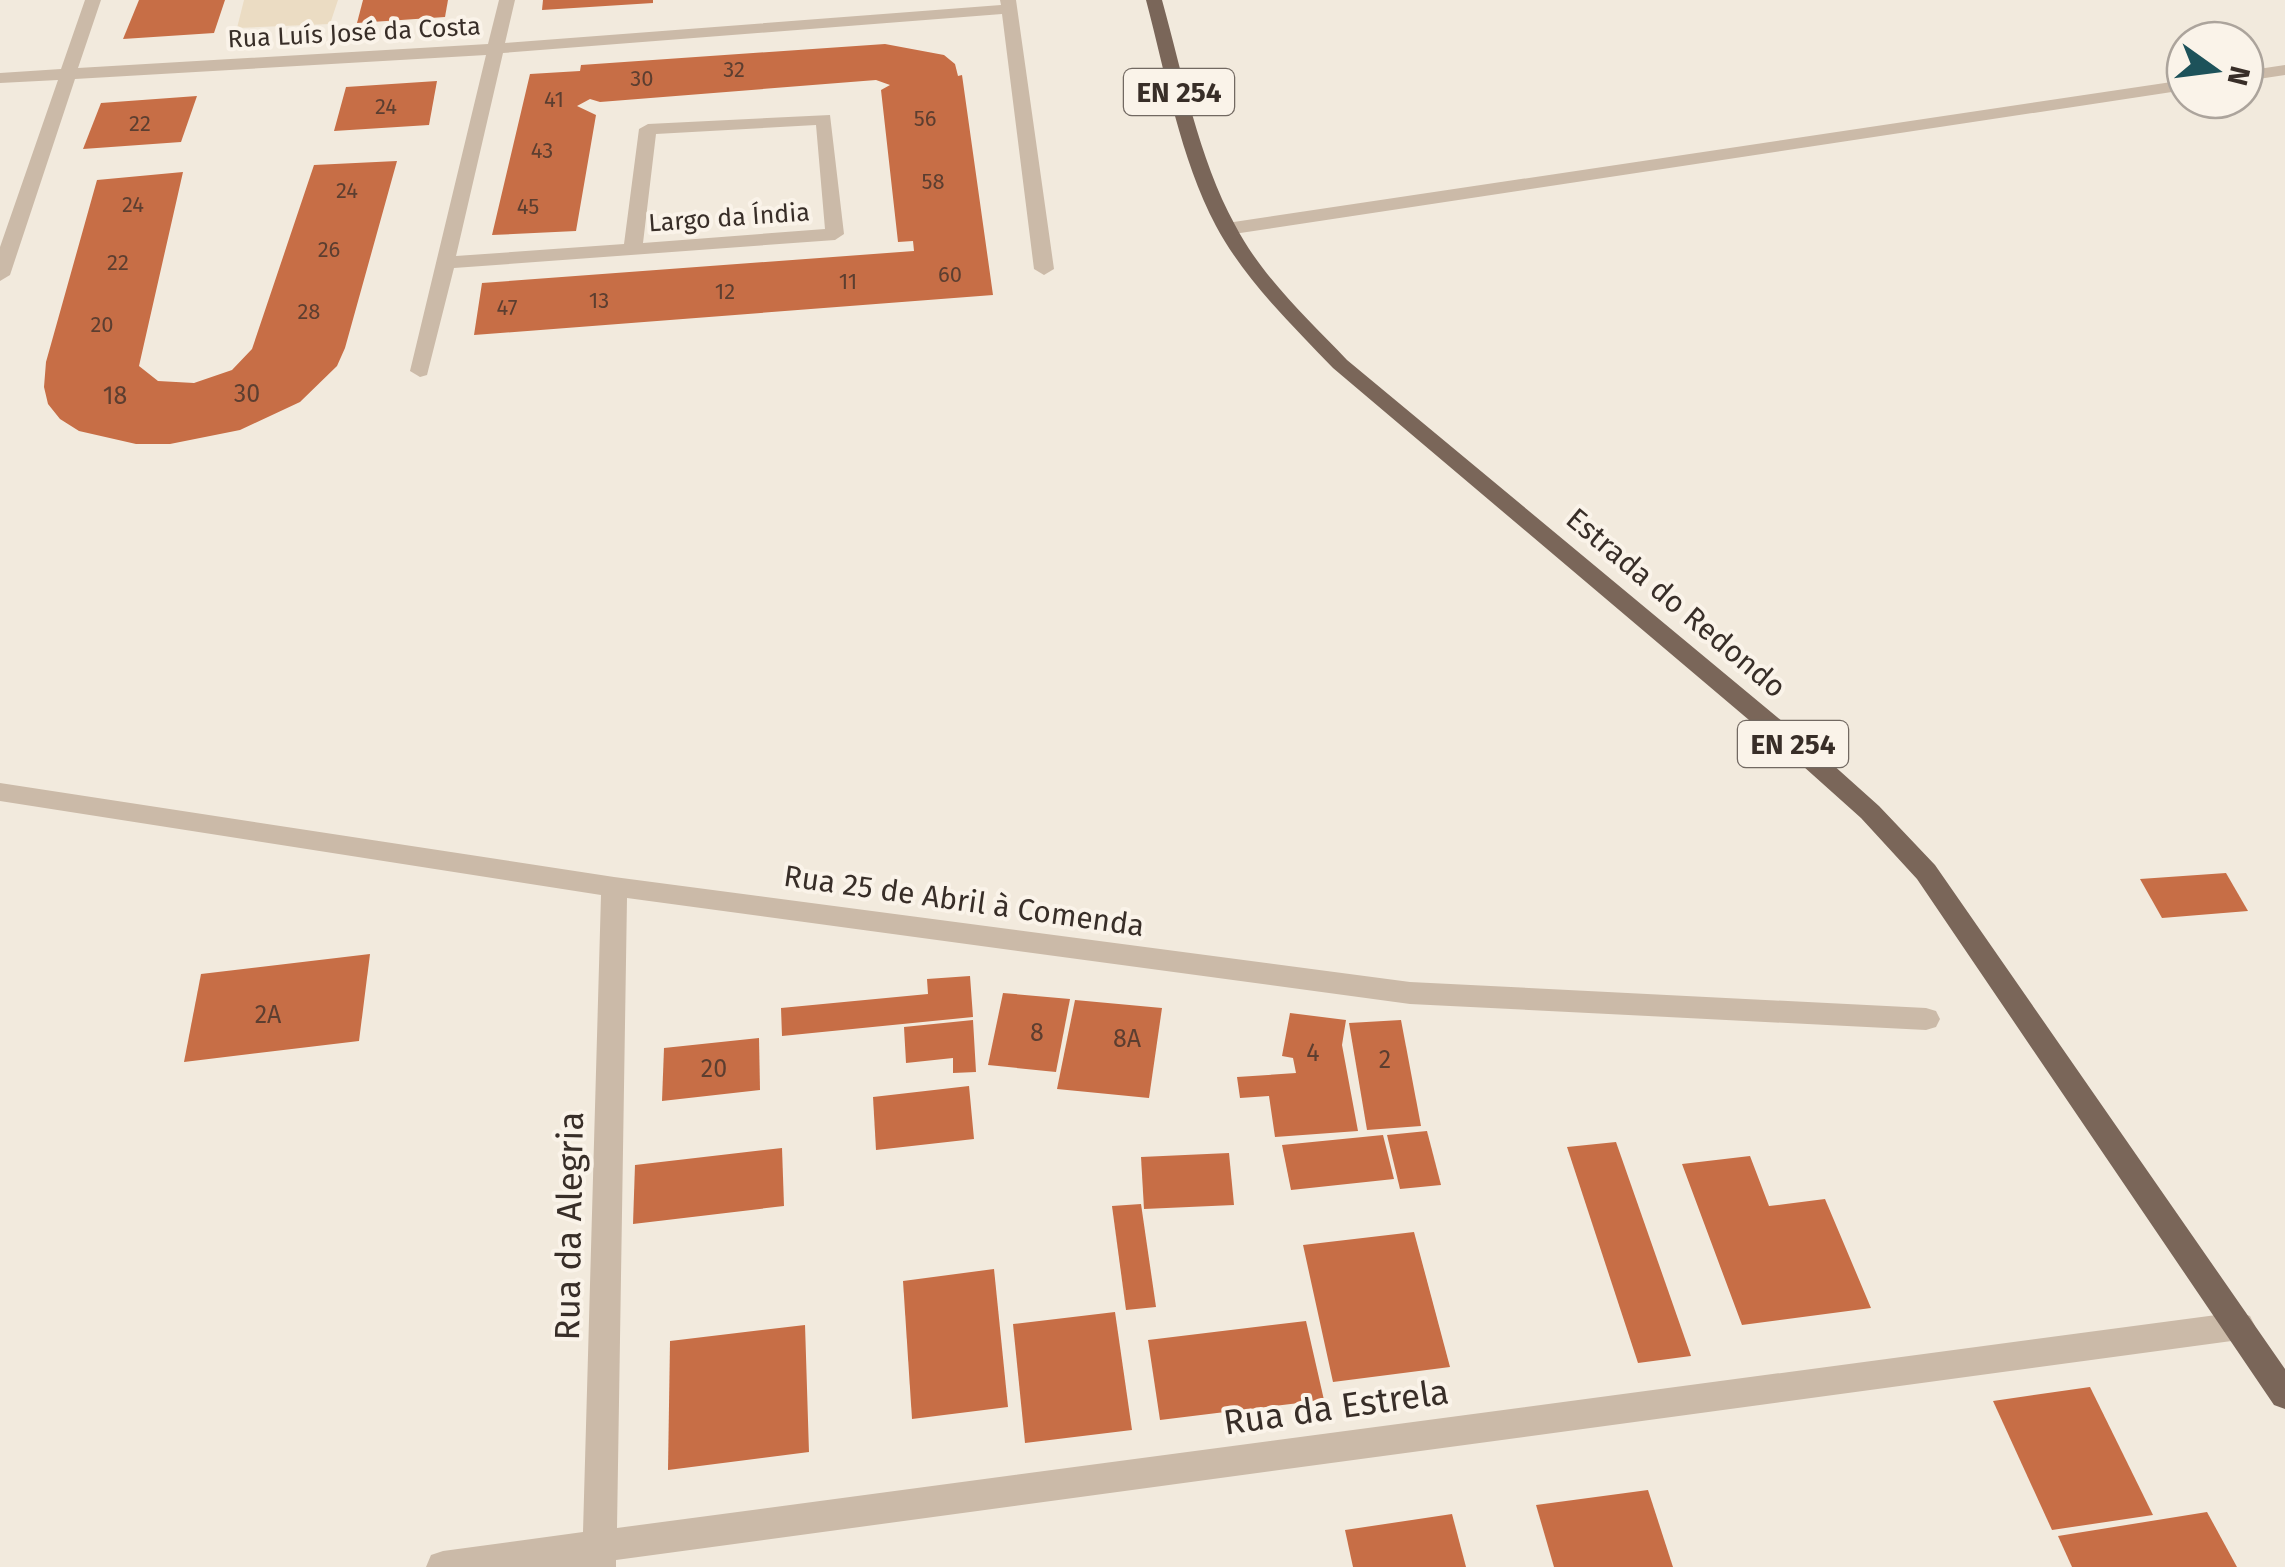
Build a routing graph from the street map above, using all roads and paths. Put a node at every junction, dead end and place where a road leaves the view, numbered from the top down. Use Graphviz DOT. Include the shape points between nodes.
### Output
graph roads {
  1 [pos="93,0"];
  2 [pos="507,0"];
  3 [pos="1154,0"];
  4 [pos="1009,4"];
  5 [pos="496,49"];
  6 [pos="71,74"];
  7 [pos="0,78"];
  8 [pos="2165,88"];
  9 [pos="1228,228"];
  10 [pos="634,249"];
  11 [pos="445,263"];
  12 [pos="1044,269"];
  13 [pos="0,275"];
  14 [pos="420,371"];
  15 [pos="0,792"];
  16 [pos="614,887"];
  17 [pos="1926,1019"];
  18 [pos="2239,1326"];
  19 [pos="2285,1394"];
  20 [pos="600,1557"];
  21 [pos="443,1567"];
  1 -- 6 [label="street"];
  2 -- 5 [label="street"];
  3 -- 9 [label="main road, Estrada do Redondo / EN 254" via="1205,183"];
  4 -- 5 [label="street, Rua Luís José da Costa"];
  4 -- 12 [label="street"];
  5 -- 6 [label="street, Rua Luís José da Costa"];
  5 -- 11 [label="street"];
  6 -- 7 [label="street, Rua Luís José da Costa"];
  6 -- 13 [label="street"];
  8 -- 9 [label="street"];
  9 -- 18 [label="main road, Estrada do Redondo / EN 254" via="1271,290 1340,364 1803,752 1926,872"];
  10 -- 10 [label="street, Largo da Índia" via="835,234 824,119 648,129"];
  10 -- 11 [label="street, Largo da Índia"];
  11 -- 14 [label="street"];
  15 -- 16 [label="street, Rua 25 de Abril à Comenda"];
  16 -- 17 [label="street, Rua 25 de Abril à Comenda" via="1410,993"];
  16 -- 20 [label="street, Rua da Alegria"];
  18 -- 19 [label="main road, Estrada do Redondo / EN 254"];
  18 -- 20 [label="street, Rua da Estrela"];
  20 -- 21 [label="street, Rua da Estrela"];
}
